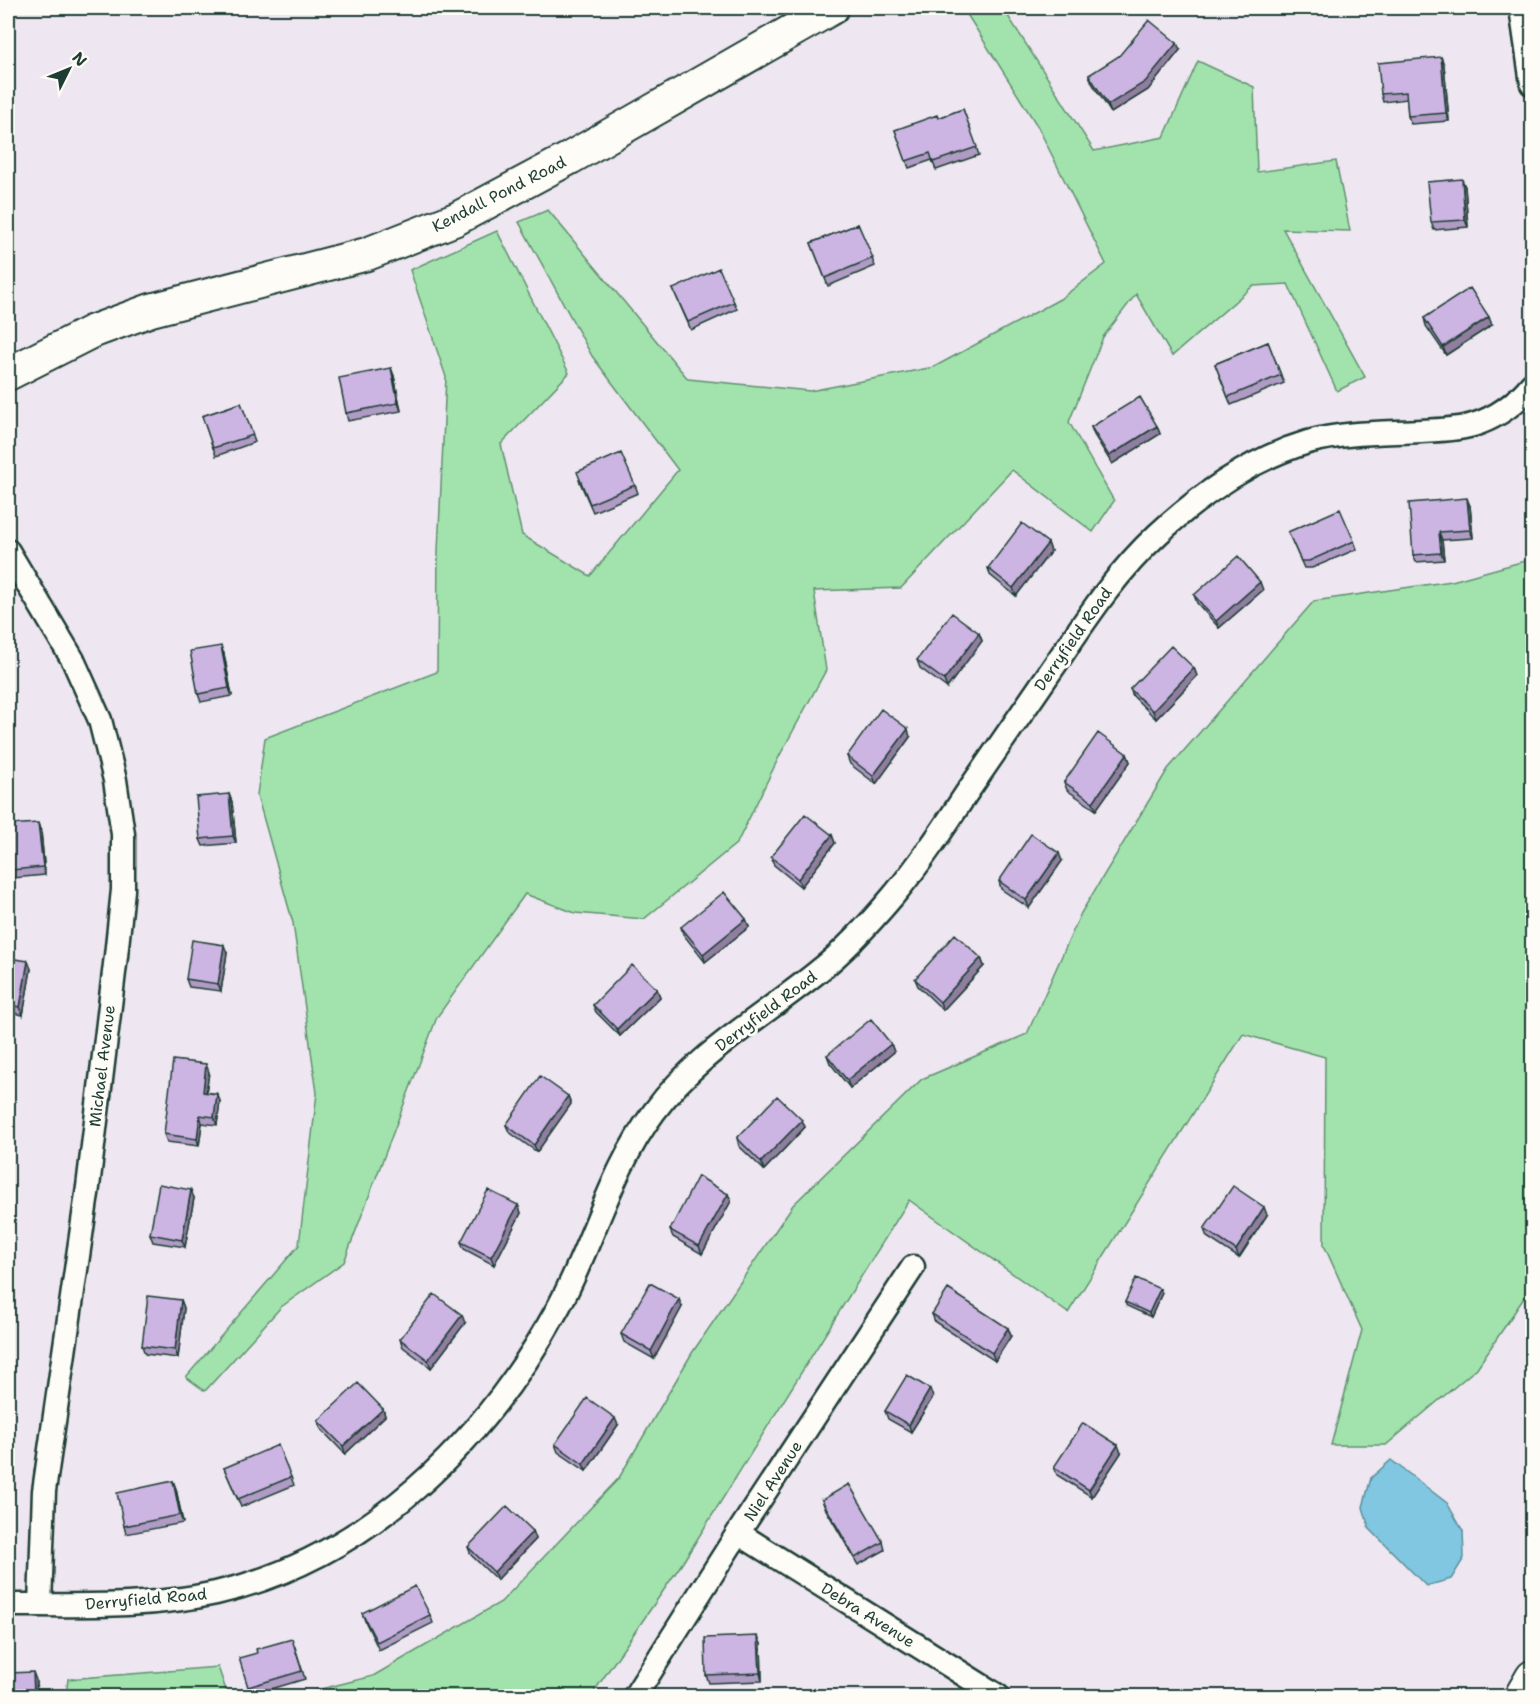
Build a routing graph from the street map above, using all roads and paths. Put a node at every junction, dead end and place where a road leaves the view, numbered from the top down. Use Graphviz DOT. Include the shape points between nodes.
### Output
graph roads {
  1 [pos="832,8"];
  2 [pos="1521,8"];
  3 [pos="1533,84"];
  4 [pos="8,374"];
  5 [pos="1533,384"];
  6 [pos="8,551"];
  7 [pos="913,1267"];
  8 [pos="738,1533"];
  9 [pos="8,1605"];
  10 [pos="40,1605"];
  11 [pos="1533,1677"];
  12 [pos="635,1696"];
  13 [pos="998,1696"];
  14 [pos="1521,1696"];
  1 -- 4 [label="street, Kendall Pond Road" via="456,219 367,254 151,310 91,332"];
  2 -- 3 [label="street"];
  5 -- 10 [label="street, Derryfield Road" via="1497,415 1471,426 1341,435 1281,452 1213,489 1129,562 896,893 847,946 722,1044 656,1108 618,1173 561,1303 540,1339 467,1440 401,1502 332,1548 252,1583 168,1600"];
  6 -- 10 [label="street, Michael Avenue" via="73,660 100,720 123,834 123,890 88,1187 44,1491"];
  7 -- 8 [label="street, Niel Avenue"];
  8 -- 12 [label="street, Niel Avenue"];
  8 -- 13 [label="street, Debra Avenue"];
  9 -- 10 [label="street, Derryfield Road"];
  11 -- 14 [label="street"];
}
